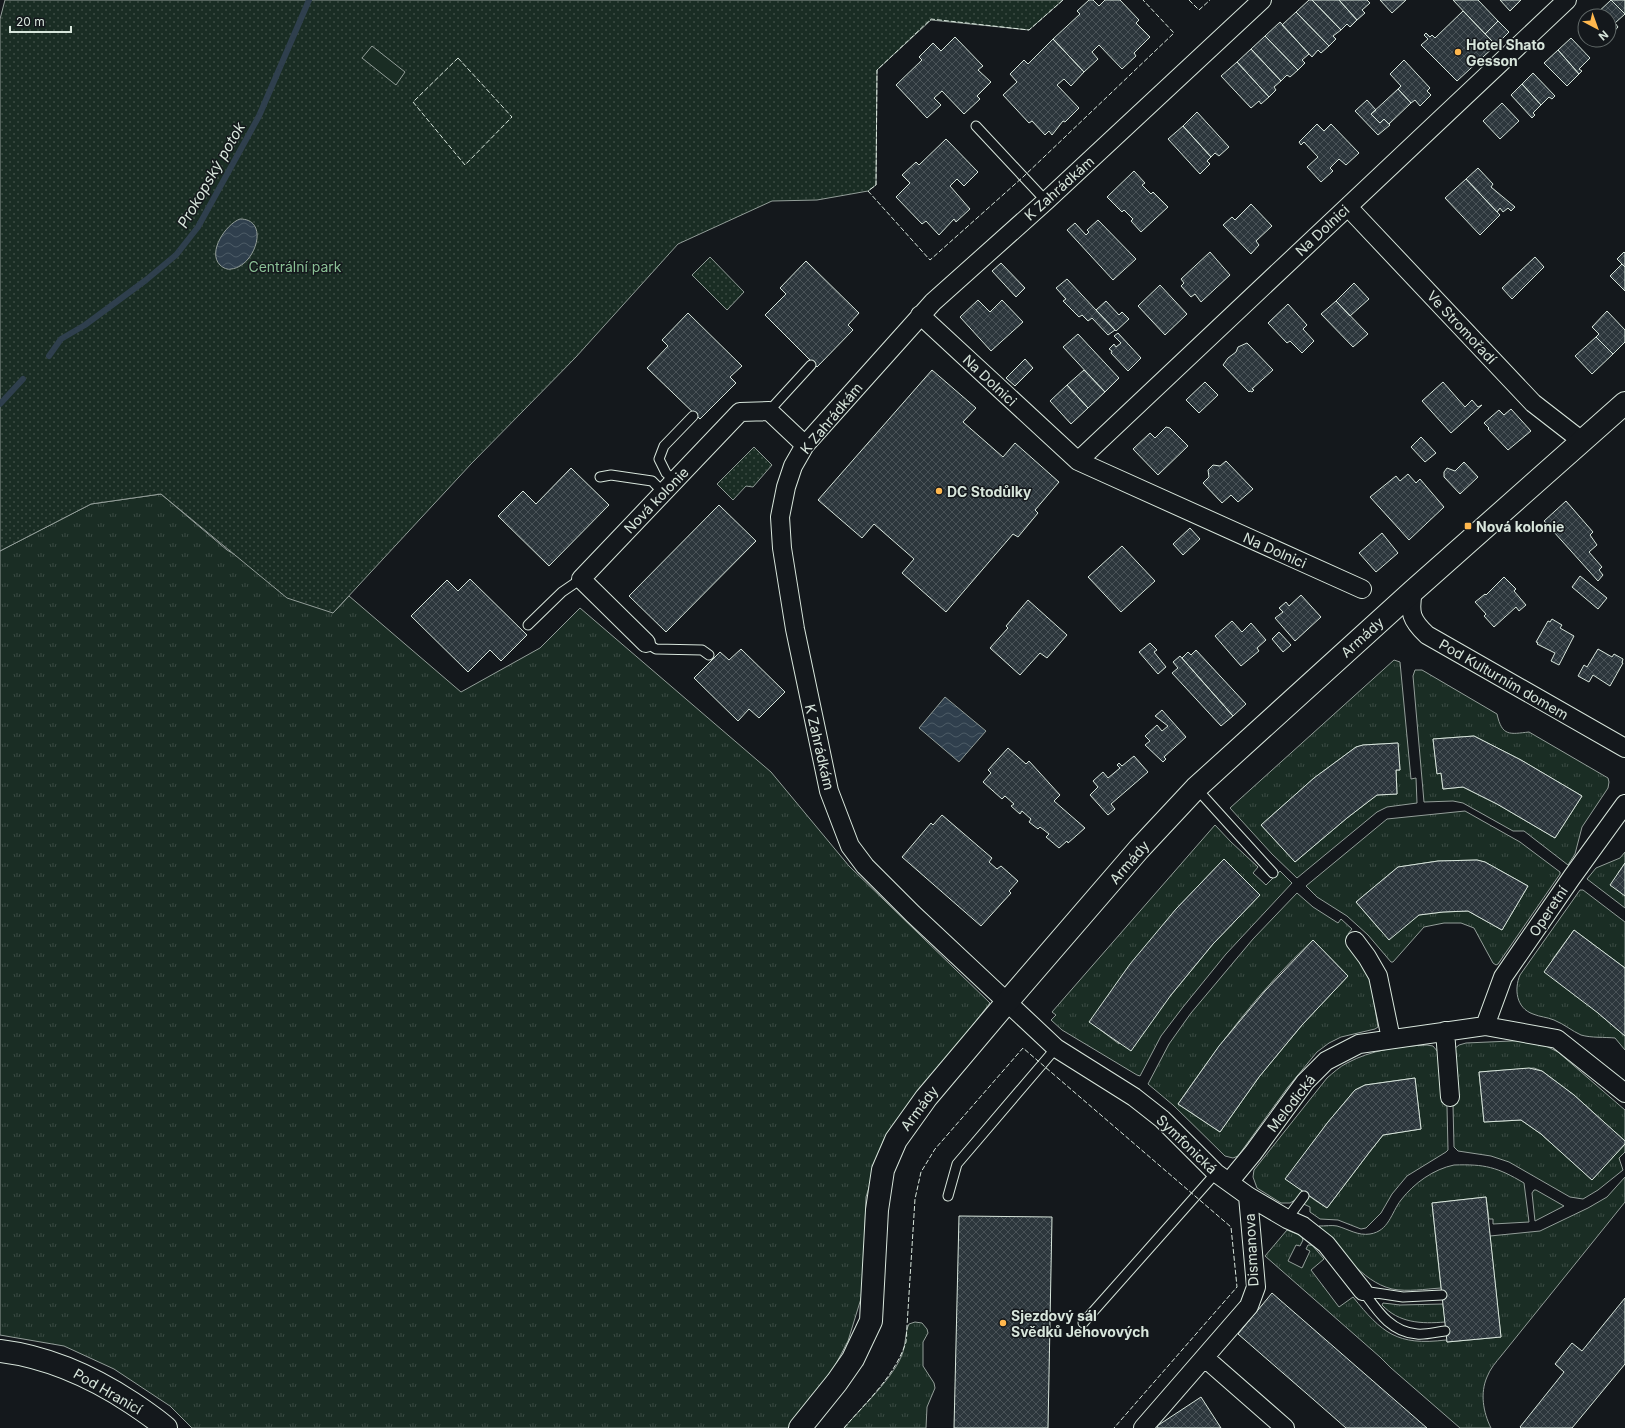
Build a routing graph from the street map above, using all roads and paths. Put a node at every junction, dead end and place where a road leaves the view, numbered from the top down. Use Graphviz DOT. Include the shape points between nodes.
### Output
graph roads {
  1 [pos="1262,0"];
  2 [pos="1567,0"];
  3 [pos="976,126"];
  4 [pos="1046,200"];
  5 [pos="1348,207"];
  6 [pos="920,315"];
  7 [pos="811,365"];
  8 [pos="1625,403"];
  9 [pos="769,411"];
  10 [pos="693,416"];
  11 [pos="1582,441"];
  12 [pos="805,445"];
  13 [pos="1078,461"];
  14 [pos="600,477"];
  15 [pos="669,486"];
  16 [pos="581,579"];
  17 [pos="1362,589"];
  18 [pos="1413,591"];
  19 [pos="528,625"];
  20 [pos="646,643"];
  21 [pos="709,655"];
  22 [pos="1625,748"];
  23 [pos="1196,788"];
  24 [pos="1625,804"];
  25 [pos="1273,873"];
  26 [pos="1355,941"];
  27 [pos="1007,1002"];
  28 [pos="1485,1026"];
  29 [pos="1445,1031"];
  30 [pos="1391,1039"];
  31 [pos="1056,1048"];
  32 [pos="1625,1093"];
  33 [pos="1450,1097"];
  34 [pos="1223,1178"];
  35 [pos="948,1196"];
  36 [pos="1248,1196"];
  37 [pos="1304,1196"];
  38 [pos="1287,1219"];
  39 [pos="1363,1290"];
  40 [pos="1442,1296"];
  41 [pos="1083,1323"];
  42 [pos="1445,1331"];
  43 [pos="0,1351"];
  44 [pos="1205,1358"];
  45 [pos="166,1428"];
  46 [pos="800,1428"];
  47 [pos="1143,1428"];
  48 [pos="1285,1428"];
  1 -- 4 [label="street, K Zahrádkám"];
  2 -- 5 [label="street, Na Dolnici"];
  3 -- 4 [label="lane"];
  4 -- 6 [label="street, K Zahrádkám"];
  5 -- 11 [label="street, Ve Stromořadí" via="1533,403"];
  5 -- 13 [label="street, Na Dolnici"];
  6 -- 12 [label="street, K Zahrádkám"];
  6 -- 13 [label="street, Na Dolnici"];
  7 -- 9 [label="lane"];
  8 -- 11 [label="street, Armády"];
  9 -- 12 [label="street"];
  9 -- 15 [label="street, Nová kolonie" via="740,412"];
  10 -- 15 [label="lane" via="664,446 659,459"];
  11 -- 18 [label="street, Armády"];
  12 -- 27 [label="street, K Zahrádkám" via="793,466 786,487 780,517 782,548 795,629 829,791 850,846 865,866"];
  13 -- 17 [label="street, Na Dolnici"];
  14 -- 15 [label="lane" via="611,475"];
  15 -- 16 [label="street, Nová kolonie"];
  16 -- 19 [label="lane" via="562,592"];
  16 -- 20 [label="street"];
  18 -- 22 [label="street, Pod Kulturním domem" via="1411,613 1417,625 1427,635"];
  18 -- 23 [label="street, Armády"];
  20 -- 21 [label="lane" via="656,649 702,650"];
  23 -- 25 [label="lane"];
  23 -- 27 [label="street, Armády" via="1139,849"];
  24 -- 28 [label="street, Operetní" via="1503,977"];
  26 -- 30 [label="street" via="1378,976"];
  27 -- 31 [label="street, Symfonická"];
  27 -- 46 [label="street, Armády" via="926,1098 896,1140 883,1170 877,1210 870,1321 853,1359"];
  28 -- 29 [label="street, Melodická"];
  28 -- 32 [label="street, Melodická" via="1557,1039"];
  29 -- 30 [label="street, Melodická"];
  29 -- 33 [label="street"];
  30 -- 34 [label="street, Melodická" via="1359,1044 1326,1061 1305,1082 1247,1161"];
  31 -- 34 [label="street, Symfonická" via="1134,1097 1162,1119"];
  31 -- 35 [label="lane" via="957,1164"];
  34 -- 36 [label="street, Symfonická"];
  34 -- 41 [label="lane"];
  36 -- 38 [label="street, Symfonická"];
  36 -- 44 [label="street, Dismanova" via="1256,1287 1249,1306"];
  37 -- 38 [label="lane"];
  38 -- 39 [label="street, Symfonická" via="1303,1226 1326,1244"];
  39 -- 40 [label="lane" via="1403,1297"];
  39 -- 42 [label="lane" via="1382,1317 1398,1329 1417,1334"];
  43 -- 45 [label="street, Pod Hranicí" via="53,1362 83,1374 114,1391"];
  44 -- 47 [label="street, Dismanova"];
  44 -- 48 [label="street"];
}
